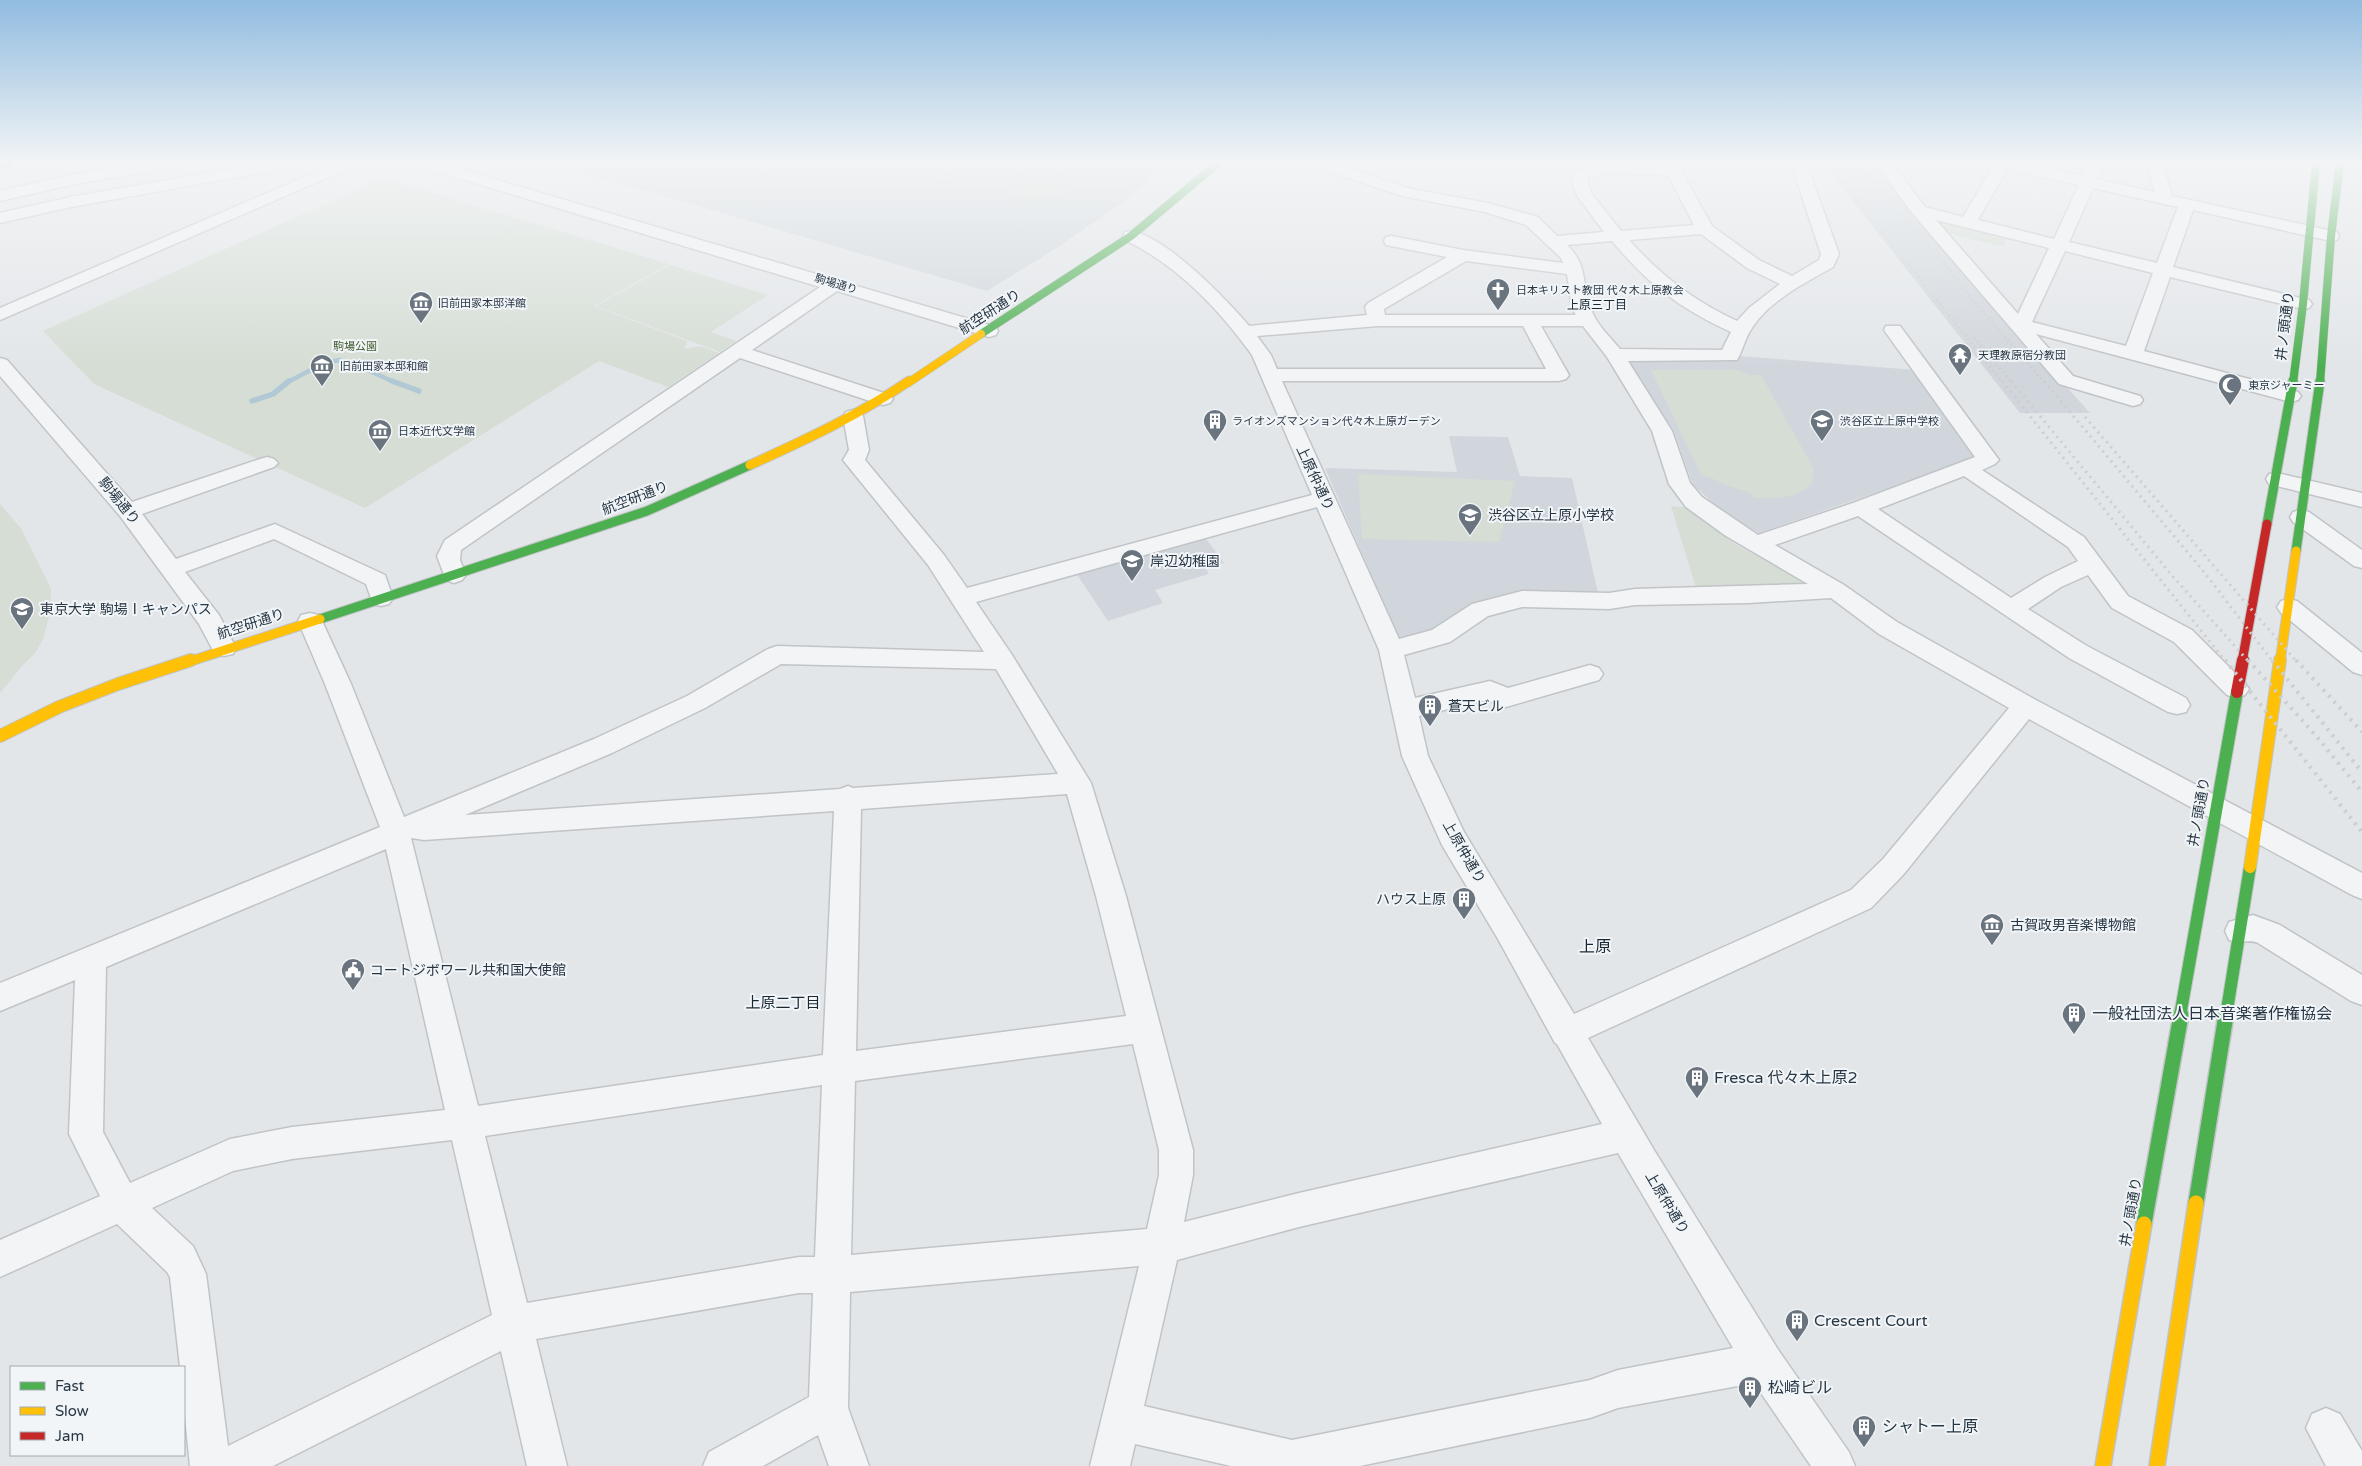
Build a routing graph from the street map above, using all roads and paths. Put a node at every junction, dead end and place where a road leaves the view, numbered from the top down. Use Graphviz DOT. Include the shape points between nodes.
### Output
graph roads {
  1 [pos="192,231"];
  2 [pos="657,231"];
  3 [pos="1136,231"];
  4 [pos="1543,231"];
  5 [pos="1611,231"];
  6 [pos="1678,231"];
  7 [pos="1708,231"];
  8 [pos="1822,231"];
  9 [pos="1937,231"];
  10 [pos="2002,231"];
  11 [pos="2064,231"];
  12 [pos="2178,231"];
  13 [pos="2332,231"];
  14 [pos="2310,232"];
  15 [pos="1131,236"];
  16 [pos="2331,236"];
  17 [pos="1615,237"];
  18 [pos="1392,241"];
  19 [pos="1554,241"];
  20 [pos="2058,245"];
  21 [pos="1463,255"];
  22 [pos="1576,270"];
  23 [pos="2164,271"];
  24 [pos="1792,283"];
  25 [pos="836,284"];
  26 [pos="2303,304"];
  27 [pos="0,315"];
  28 [pos="1378,320"];
  29 [pos="1529,321"];
  30 [pos="1588,321"];
  31 [pos="2016,323"];
  32 [pos="1741,330"];
  33 [pos="1893,330"];
  34 [pos="989,331"];
  35 [pos="1246,332"];
  36 [pos="736,351"];
  37 [pos="2133,354"];
  38 [pos="1615,355"];
  39 [pos="0,364"];
  40 [pos="1271,375"];
  41 [pos="2291,396"];
  42 [pos="882,399"];
  43 [pos="2133,400"];
  44 [pos="853,416"];
  45 [pos="267,463"];
  46 [pos="1967,469"];
  47 [pos="2277,479"];
  48 [pos="2306,486"];
  49 [pos="1325,498"];
  50 [pos="2362,500"];
  51 [pos="1861,508"];
  52 [pos="128,511"];
  53 [pos="2301,517"];
  54 [pos="1756,544"];
  55 [pos="2362,561"];
  56 [pos="2091,564"];
  57 [pos="170,569"];
  58 [pos="454,575"];
  59 [pos="1836,590"];
  60 [pos="381,598"];
  61 [pos="961,598"];
  62 [pos="2289,607"];
  63 [pos="2011,609"];
  64 [pos="310,621"];
  65 [pos="224,648"];
  66 [pos="1391,650"];
  67 [pos="1003,662"];
  68 [pos="2362,666"];
  69 [pos="1590,674"];
  70 [pos="2236,689"];
  71 [pos="2177,705"];
  72 [pos="2025,706"];
  73 [pos="1405,710"];
  74 [pos="0,736"];
  75 [pos="1077,783"];
  76 [pos="848,797"];
  77 [pos="2215,808"];
  78 [pos="2255,830"];
  79 [pos="396,833"];
  80 [pos="2362,887"];
  81 [pos="2240,931"];
  82 [pos="91,959"];
  83 [pos="2362,991"];
  84 [pos="0,997"];
  85 [pos="1145,1028"];
  86 [pos="1566,1033"];
  87 [pos="839,1068"];
  88 [pos="466,1123"];
  89 [pos="1626,1135"];
  90 [pos="123,1204"];
  91 [pos="1162,1246"];
  92 [pos="0,1259"];
  93 [pos="832,1275"];
  94 [pos="515,1324"];
  95 [pos="1764,1362"];
  96 [pos="828,1408"];
  97 [pos="1122,1421"];
  98 [pos="2326,1428"];
  99 [pos="210,1466"];
  100 [pos="231,1466"];
  101 [pos="548,1466"];
  102 [pos="723,1466"];
  103 [pos="849,1466"];
  104 [pos="1110,1466"];
  105 [pos="1835,1466"];
  106 [pos="2104,1466"];
  107 [pos="2157,1466"];
  108 [pos="2348,1466"];
  1 -- 27 [label="street"];
  2 -- 25 [label="street, 駒場通り"];
  3 -- 15 [label="main road, 航空研通り"];
  4 -- 19 [label="street"];
  5 -- 17 [label="street"];
  6 -- 17 [label="street"];
  7 -- 24 [label="street" via="1753,264"];
  8 -- 24 [label="street" via="1830,254 1827,263"];
  9 -- 31 [label="street"];
  10 -- 20 [label="street"];
  11 -- 20 [label="street"];
  12 -- 23 [label="street"];
  13 -- 16 [label="main road"];
  14 -- 16 [label="street"];
  14 -- 26 [label="main road, 井ノ頭通り"];
  15 -- 34 [label="main road, 航空研通り"];
  15 -- 35 [label="street, 上原仲通り" via="1164,254"];
  16 -- 48 [label="main road" via="2318,404"];
  17 -- 19 [label="street"];
  17 -- 32 [label="street" via="1680,297"];
  18 -- 21 [label="street"];
  19 -- 22 [label="street" via="1569,256"];
  20 -- 23 [label="street"];
  20 -- 31 [label="street" via="2025,319"];
  21 -- 22 [label="street"];
  21 -- 28 [label="street" via="1374,307"];
  22 -- 30 [label="street" via="1581,308"];
  23 -- 26 [label="street"];
  23 -- 37 [label="street"];
  24 -- 32 [label="street" via="1769,299"];
  25 -- 34 [label="street, 駒場通り"];
  25 -- 36 [label="street"];
  26 -- 41 [label="main road, 井ノ頭通り"];
  28 -- 29 [label="street"];
  28 -- 35 [label="street"];
  29 -- 30 [label="street"];
  29 -- 40 [label="street" via="1560,375"];
  30 -- 38 [label="street"];
  31 -- 37 [label="street"];
  31 -- 43 [label="street" via="2066,380"];
  32 -- 38 [label="street" via="1733,341 1730,356"];
  33 -- 46 [label="street" via="1988,460"];
  34 -- 42 [label="main road, 航空研通り"];
  35 -- 40 [label="street, 上原仲通り"];
  36 -- 42 [label="street"];
  36 -- 58 [label="street" via="453,545 447,557"];
  37 -- 41 [label="street"];
  38 -- 54 [label="street" via="1662,431 1680,484 1694,502"];
  39 -- 52 [label="street, 駒場通り"];
  40 -- 49 [label="street, 上原仲通り"];
  41 -- 47 [label="main road, 井ノ頭通り"];
  42 -- 44 [label="main road, 航空研通り"];
  44 -- 58 [label="main road, 航空研通り" via="647,511"];
  44 -- 61 [label="street" via="859,450 854,460 936,560"];
  45 -- 52 [label="street"];
  46 -- 51 [label="street"];
  46 -- 56 [label="street" via="2076,542"];
  47 -- 48 [label="street"];
  47 -- 70 [label="main road, 井ノ頭通り"];
  48 -- 50 [label="street"];
  48 -- 53 [label="main road"];
  49 -- 61 [label="street"];
  49 -- 66 [label="street, 上原仲通り"];
  51 -- 54 [label="street"];
  51 -- 63 [label="street"];
  52 -- 57 [label="street, 駒場通り"];
  53 -- 55 [label="street"];
  53 -- 62 [label="main road"];
  54 -- 59 [label="street"];
  56 -- 63 [label="street" via="2053,582"];
  56 -- 70 [label="street" via="2120,602 2183,636"];
  57 -- 60 [label="street" via="275,531 377,580"];
  57 -- 65 [label="street, 駒場通り" via="210,621"];
  58 -- 60 [label="main road, 航空研通り"];
  59 -- 66 [label="street" via="1635,597 1609,601 1522,599 1480,610 1440,636"];
  59 -- 72 [label="street" via="1888,628"];
  60 -- 64 [label="main road, 航空研通り"];
  61 -- 67 [label="street"];
  62 -- 68 [label="street"];
  62 -- 78 [label="main road"];
  63 -- 71 [label="street" via="2078,652"];
  64 -- 65 [label="main road, 航空研通り"];
  64 -- 79 [label="street"];
  65 -- 74 [label="main road, 航空研通り" via="59,707"];
  66 -- 73 [label="street, 上原仲通り"];
  67 -- 75 [label="street"];
  67 -- 79 [label="street" via="776,655 696,702 604,746"];
  69 -- 73 [label="street" via="1506,698 1490,690"];
  70 -- 77 [label="main road, 井ノ頭通り"];
  72 -- 77 [label="street"];
  72 -- 86 [label="street" via="1893,867 1861,899"];
  73 -- 86 [label="street, 上原仲通り" via="1415,756 1452,836"];
  75 -- 76 [label="street"];
  75 -- 85 [label="street" via="1111,896"];
  76 -- 79 [label="street" via="436,827"];
  76 -- 87 [label="street"];
  77 -- 78 [label="street"];
  77 -- 106 [label="main road, 井ノ頭通り"];
  78 -- 80 [label="street"];
  78 -- 81 [label="main road"];
  79 -- 82 [label="street"];
  79 -- 88 [label="street"];
  81 -- 83 [label="street" via="2253,928 2269,934"];
  81 -- 107 [label="main road" via="2206,1133"];
  82 -- 84 [label="street"];
  82 -- 90 [label="street" via="86,1134"];
  85 -- 87 [label="street"];
  85 -- 91 [label="street" via="1176,1150 1176,1175"];
  86 -- 89 [label="street, 上原仲通り"];
  87 -- 88 [label="street"];
  87 -- 93 [label="street"];
  88 -- 90 [label="street" via="292,1143 230,1155"];
  88 -- 94 [label="street"];
  89 -- 91 [label="street" via="1299,1210"];
  89 -- 95 [label="street, 上原仲通り"];
  90 -- 92 [label="street"];
  90 -- 99 [label="street" via="180,1259 188,1274"];
  91 -- 93 [label="street"];
  91 -- 97 [label="street"];
  93 -- 94 [label="street" via="799,1276"];
  93 -- 96 [label="street"];
  94 -- 100 [label="street"];
  94 -- 101 [label="street"];
  95 -- 97 [label="street" via="1618,1389 1590,1399 1292,1460"];
  95 -- 105 [label="street, 上原仲通り"];
  96 -- 102 [label="street"];
  96 -- 103 [label="street"];
  97 -- 104 [label="street"];
  98 -- 108 [label="street"];
}
